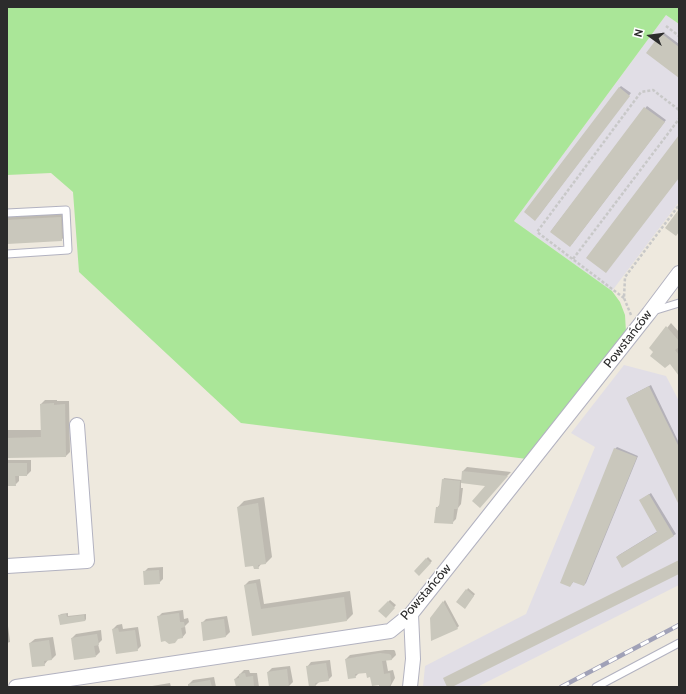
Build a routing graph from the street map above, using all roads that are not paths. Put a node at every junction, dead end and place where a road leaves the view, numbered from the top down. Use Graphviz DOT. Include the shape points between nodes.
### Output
graph roads {
  1 [pos="7,213"];
  2 [pos="7,254"];
  3 [pos="679,273"];
  4 [pos="679,303"];
  5 [pos="649,312"];
  6 [pos="77,425"];
  7 [pos="7,566"];
  8 [pos="412,614"];
  9 [pos="679,643"];
  10 [pos="16,687"];
  11 [pos="410,687"];
  12 [pos="596,687"];
  1 -- 2 [label="lane" via="66,210 68,250"];
  3 -- 5 [label="street, Powstańców"];
  4 -- 5 [label="lane"];
  5 -- 8 [label="street, Powstańców"];
  6 -- 7 [label="street" via="87,561"];
  8 -- 10 [label="street, Powstańców" via="390,631"];
  8 -- 11 [label="street" via="413,659"];
  9 -- 12 [label="lane"];
}
